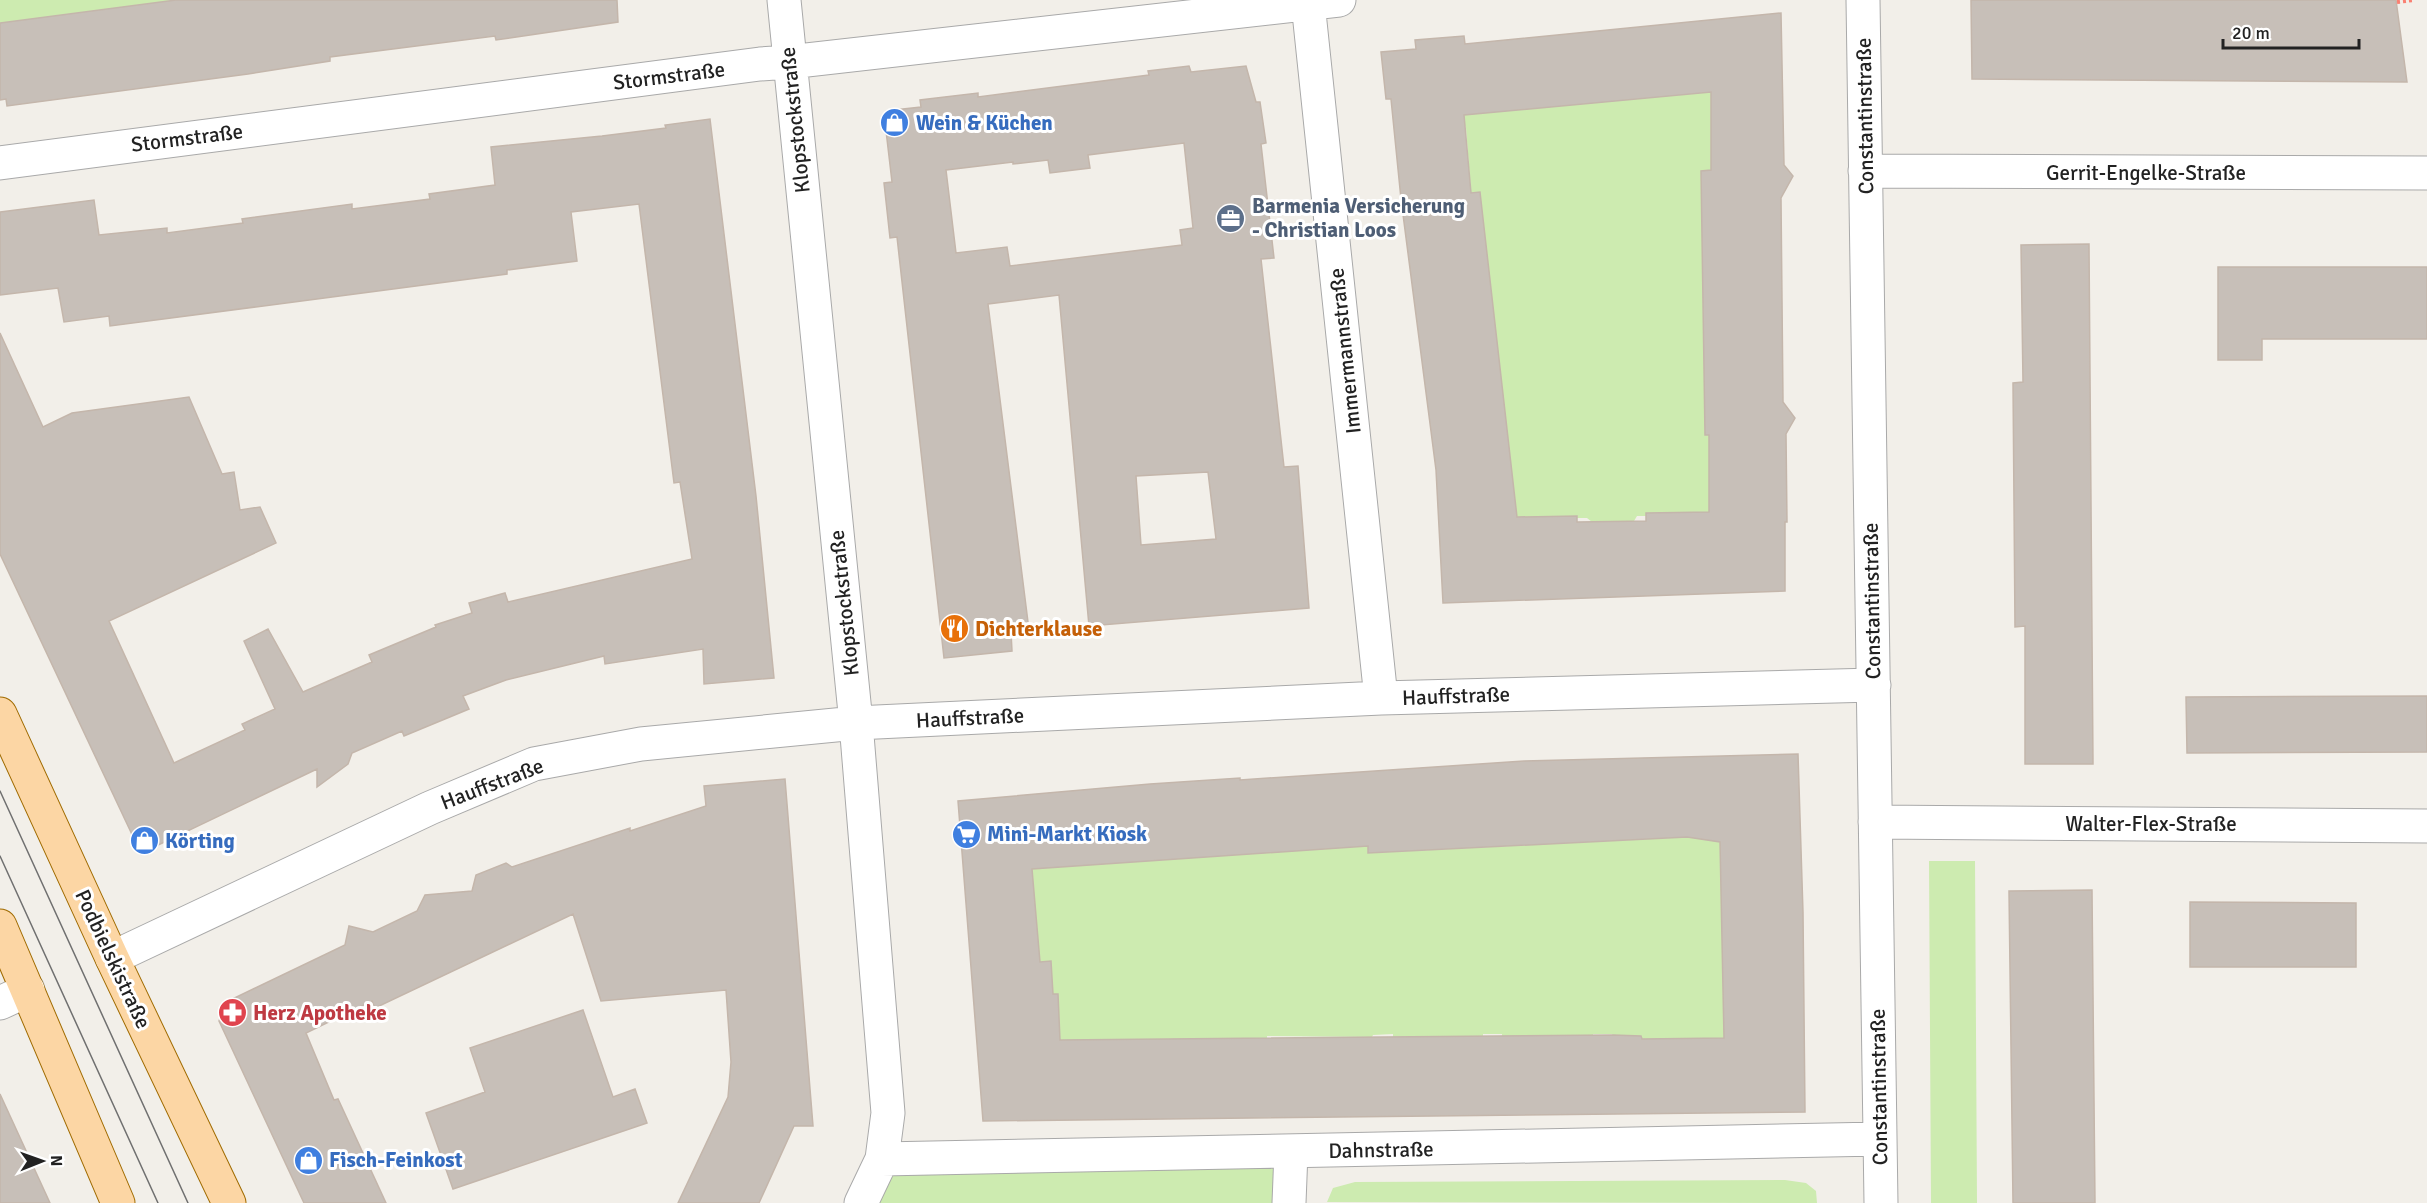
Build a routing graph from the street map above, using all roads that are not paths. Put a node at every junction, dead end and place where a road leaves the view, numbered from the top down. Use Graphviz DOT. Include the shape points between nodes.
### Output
graph roads {
  1 [pos="784,0"];
  2 [pos="1863,0"];
  3 [pos="1323,2"];
  4 [pos="789,62"];
  5 [pos="0,163"];
  6 [pos="1865,171"];
  7 [pos="2427,173"];
  8 [pos="1874,685"];
  9 [pos="1381,698"];
  10 [pos="0,714"];
  11 [pos="856,723"];
  12 [pos="1875,822"];
  13 [pos="2427,826"];
  14 [pos="0,926"];
  15 [pos="112,958"];
  16 [pos="14,997"];
  17 [pos="1880,1139"];
  18 [pos="1291,1152"];
  19 [pos="882,1159"];
  20 [pos="118,1203"];
  21 [pos="228,1203"];
  22 [pos="861,1203"];
  23 [pos="1289,1203"];
  24 [pos="1881,1203"];
  1 -- 4 [label="street, Klopstockstraße"];
  2 -- 6 [label="street, Constantinstraße"];
  3 -- 4 [label="street, Stormstraße"];
  3 -- 9 [label="street, Immermannstraße"];
  4 -- 5 [label="street, Stormstraße"];
  4 -- 11 [label="street, Klopstockstraße"];
  6 -- 7 [label="street, Gerrit-Engelke-Straße"];
  6 -- 8 [label="street, Constantinstraße"];
  8 -- 9 [label="street, Hauffstraße"];
  8 -- 12 [label="street, Constantinstraße"];
  9 -- 11 [label="street, Hauffstraße"];
  10 -- 15 [label="main road, Podbielskistraße"];
  11 -- 15 [label="street, Hauffstraße" via="641,744 534,764 430,808"];
  11 -- 19 [label="street, Klopstockstraße" via="888,1113"];
  12 -- 13 [label="street, Walter-Flex-Straße"];
  12 -- 17 [label="street, Constantinstraße"];
  14 -- 16 [label="main road"];
  15 -- 21 [label="main road, Podbielskistraße"];
  16 -- 20 [label="main road"];
  17 -- 18 [label="street, Dahnstraße"];
  17 -- 24 [label="street, Constantinstraße"];
  18 -- 19 [label="street, Dahnstraße"];
  18 -- 23 [label="street"];
  19 -- 22 [label="street, Klopstockstraße"];
}
